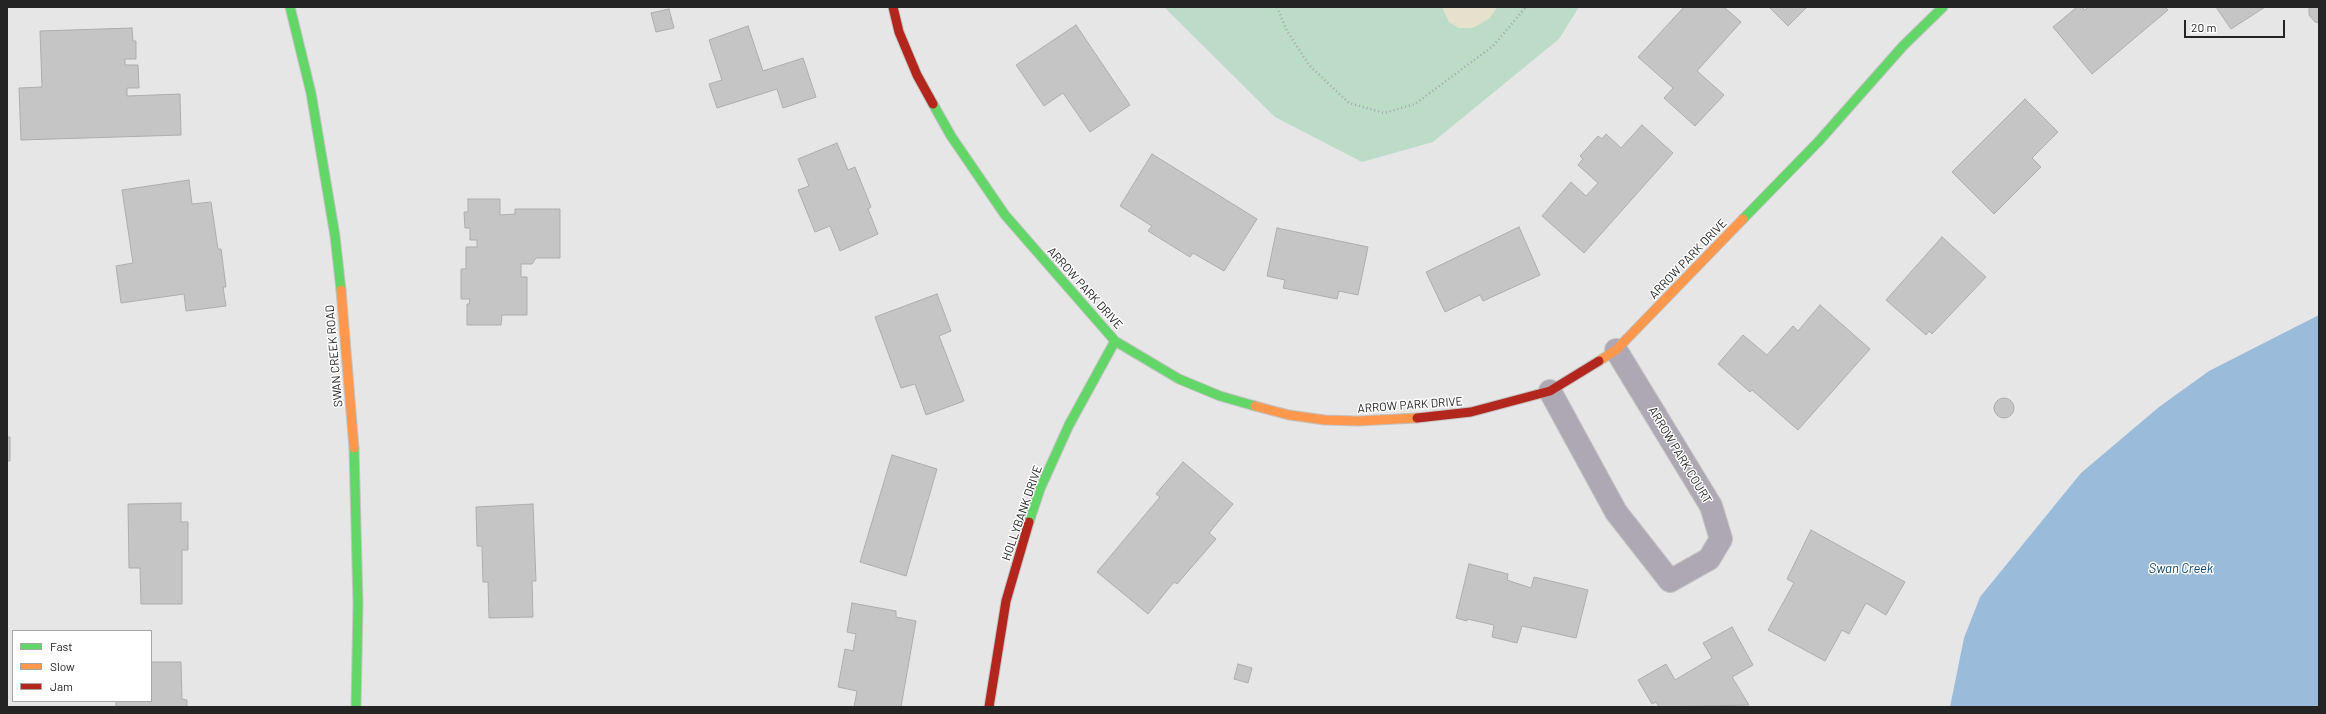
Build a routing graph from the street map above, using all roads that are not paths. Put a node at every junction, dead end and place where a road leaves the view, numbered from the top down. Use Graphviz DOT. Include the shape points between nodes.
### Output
graph roads {
  1 [pos="290,7"];
  2 [pos="892,7"];
  3 [pos="1942,7"];
  4 [pos="1116,341"];
  5 [pos="1616,350"];
  6 [pos="1550,391"];
  7 [pos="356,707"];
  8 [pos="989,707"];
  1 -- 7 [label="street, SWAN CREEK ROAD" via="311,93 335,236 341,290 354,443 358,604"];
  2 -- 4 [label="street, ARROW PARK DRIVE" via="899,32 917,75 951,136 1005,215"];
  3 -- 5 [label="street, ARROW PARK DRIVE" via="1903,46 1819,141"];
  4 -- 6 [label="street, ARROW PARK DRIVE" via="1180,379 1220,396 1289,415 1325,420 1438,417 1471,412"];
  4 -- 8 [label="street, HOLLYBANK DRIVE" via="1069,425 1040,489 1006,600"];
  5 -- 6 [label="street, ARROW PARK DRIVE"];
  5 -- 6 [label="street, ARROW PARK COURT" via="1711,506 1721,539 1709,559 1670,581 1616,512"];
}
